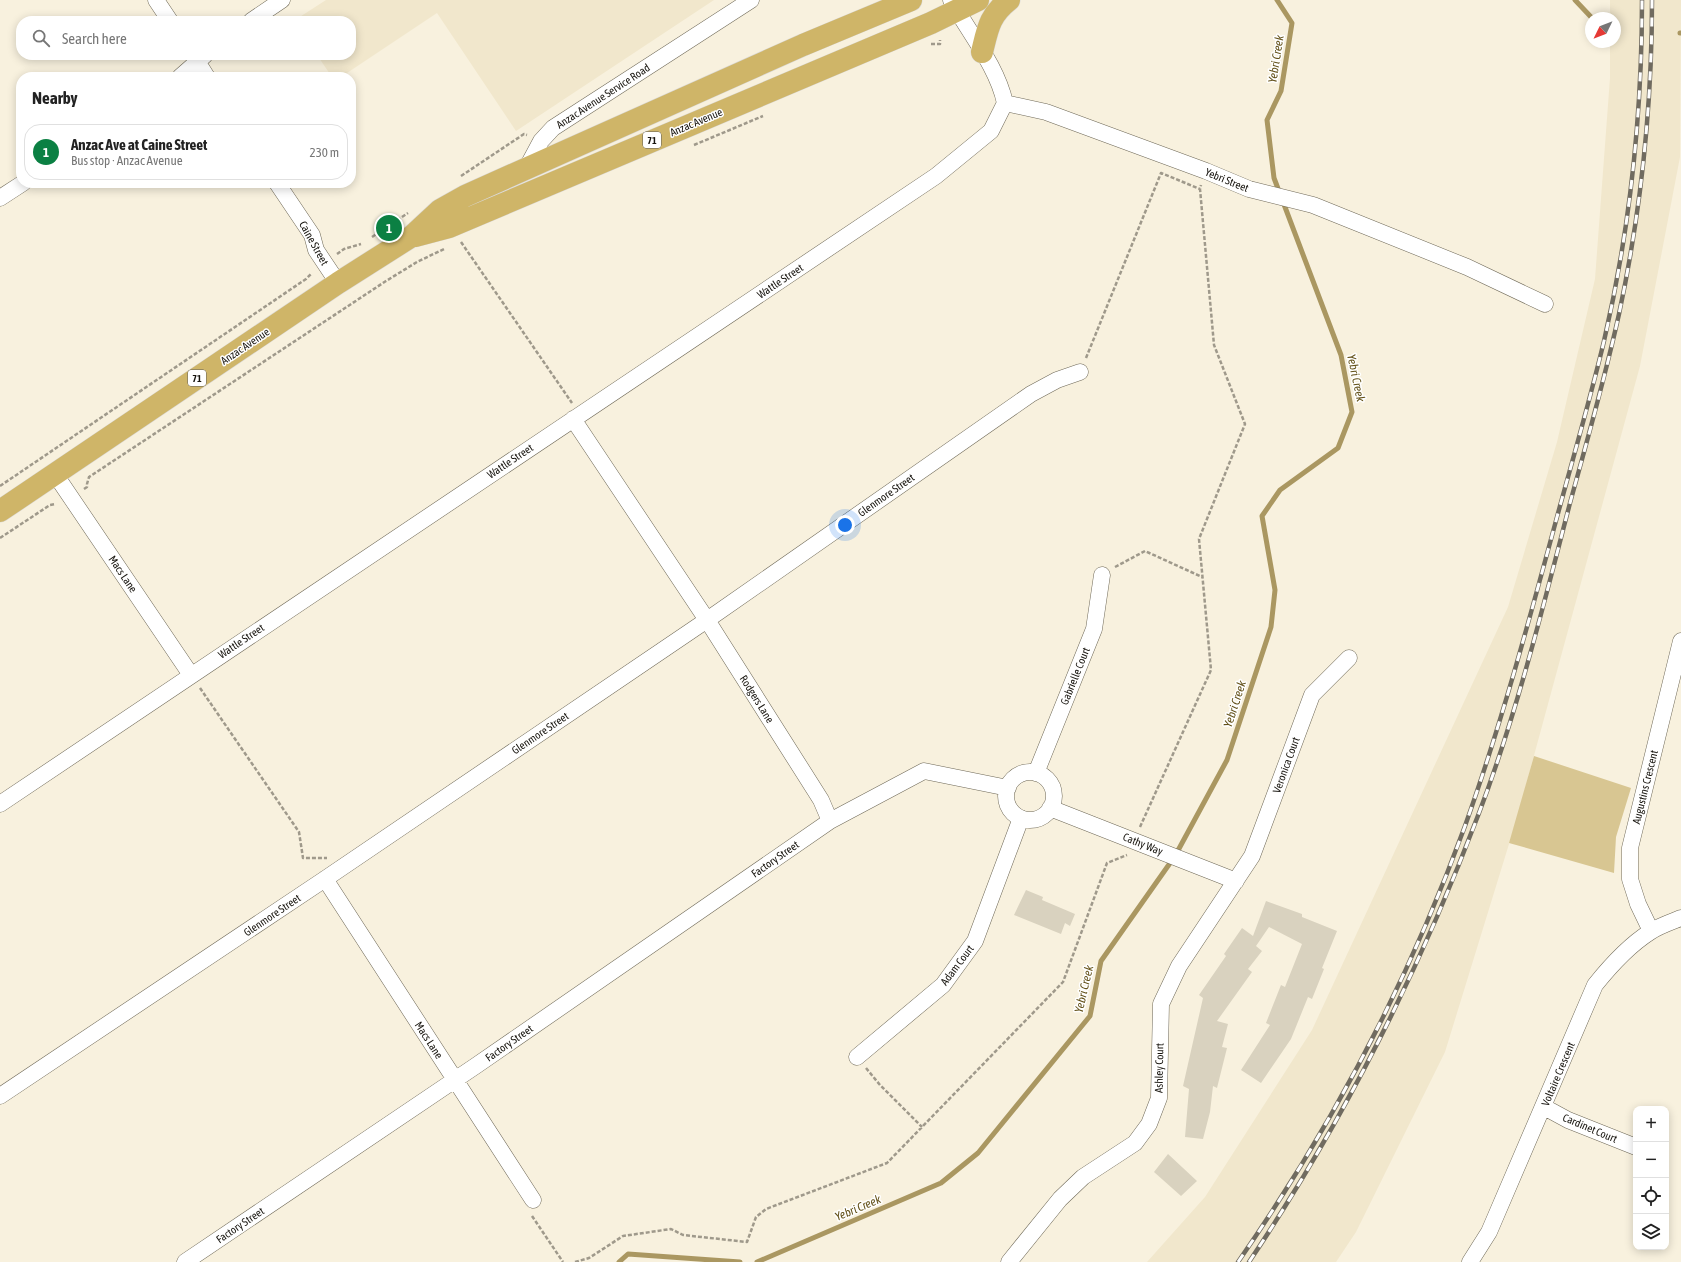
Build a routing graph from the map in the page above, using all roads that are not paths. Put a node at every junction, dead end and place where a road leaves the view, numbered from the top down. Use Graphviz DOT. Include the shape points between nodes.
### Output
graph roads {
  1 [pos="156,0"];
  2 [pos="282,0"];
  3 [pos="750,0"];
  4 [pos="911,0"];
  5 [pos="978,0"];
  6 [pos="1009,0"];
  7 [pos="954,5"];
  8 [pos="167,16"];
  9 [pos="258,16"];
  10 [pos="982,52"];
  11 [pos="195,60"];
  12 [pos="199,60"];
  13 [pos="184,72"];
  14 [pos="205,72"];
  15 [pos="1005,103"];
  16 [pos="526,169"];
  17 [pos="16,188"];
  18 [pos="280,188"];
  19 [pos="0,198"];
  20 [pos="412,236"];
  21 [pos="338,283"];
  22 [pos="1545,304"];
  23 [pos="1080,372"];
  24 [pos="573,419"];
  25 [pos="56,474"];
  26 [pos="0,511"];
  27 [pos="1102,575"];
  28 [pos="707,620"];
  29 [pos="1681,641"];
  30 [pos="1349,658"];
  31 [pos="190,675"];
  32 [pos="1036,773"];
  33 [pos="1008,788"];
  34 [pos="0,804"];
  35 [pos="1050,808"];
  36 [pos="1021,818"];
  37 [pos="830,821"];
  38 [pos="325,879"];
  39 [pos="1236,881"];
  40 [pos="1681,918"];
  41 [pos="1651,931"];
  42 [pos="857,1057"];
  43 [pos="455,1080"];
  44 [pos="0,1096"];
  45 [pos="1544,1107"];
  46 [pos="1633,1147"];
  47 [pos="533,1200"];
  48 [pos="185,1262"];
  49 [pos="1009,1262"];
  50 [pos="1470,1262"];
  1 -- 8 [label="street"];
  2 -- 9 [label="street"];
  3 -- 16 [label="street, Anzac Avenue Service Road" via="657,69 553,128 542,141"];
  4 -- 16 [label="highway, Anzac Avenue / 71" via="803,45"];
  5 -- 7 [label="highway, Anzac Avenue / 71"];
  6 -- 10 [label="highway" via="999,8 990,21"];
  7 -- 10 [label="street"];
  7 -- 20 [label="highway, Anzac Avenue / 71" via="932,22 449,227"];
  10 -- 15 [label="street" via="1002,89"];
  11 -- 13 [label="street"];
  12 -- 14 [label="street"];
  15 -- 22 [label="street, Yebri Street" via="1046,112 1249,189 1313,205 1461,264"];
  15 -- 24 [label="street, Wattle Street" via="991,131 936,176"];
  16 -- 20 [label="highway, Anzac Avenue / 71" via="440,210"];
  17 -- 19 [label="street"];
  18 -- 21 [label="street, Caine Street" via="312,235 316,250"];
  20 -- 21 [label="highway, Anzac Avenue / 71"];
  21 -- 25 [label="highway, Anzac Avenue / 71"];
  23 -- 28 [label="street, Glenmore Street" via="1057,380 1031,394"];
  24 -- 28 [label="street, Rodgers Lane"];
  24 -- 31 [label="street, Wattle Street"];
  25 -- 26 [label="highway, Anzac Avenue / 71"];
  25 -- 31 [label="street, Macs Lane"];
  27 -- 32 [label="street, Gabrielle Court" via="1094,629"];
  28 -- 37 [label="street, Rodgers Lane" via="821,800"];
  28 -- 38 [label="street, Glenmore Street"];
  29 -- 41 [label="street, Augustins Crescent" via="1630,848 1630,879"];
  30 -- 39 [label="street, Veronica Court" via="1312,695 1252,856"];
  31 -- 34 [label="street, Wattle Street"];
  32 -- 33 [label="street" via="1029,772 1016,777"];
  32 -- 35 [label="street" via="1052,787 1053,801"];
  33 -- 36 [label="street" via="1007,802 1010,809"];
  33 -- 37 [label="street" via="924,771"];
  35 -- 36 [label="street" via="1034,819"];
  35 -- 39 [label="street, Cathy Way"];
  36 -- 42 [label="street, Adam Court" via="975,941 943,985"];
  37 -- 43 [label="street, Factory Street"];
  38 -- 43 [label="street, Macs Lane"];
  38 -- 44 [label="street, Glenmore Street"];
  39 -- 49 [label="street, Ashley Court" via="1179,966 1161,1004 1159,1098 1149,1124 1135,1143 1083,1177 1060,1199"];
  40 -- 41 [label="street, Voltaire Crescent"];
  41 -- 45 [label="street, Voltaire Crescent" via="1611,964 1595,986"];
  43 -- 47 [label="street, Macs Lane"];
  43 -- 48 [label="street, Factory Street"];
  45 -- 46 [label="street, Cardinet Court" via="1568,1120"];
  45 -- 50 [label="street, Voltaire Crescent" via="1489,1232"];
}
